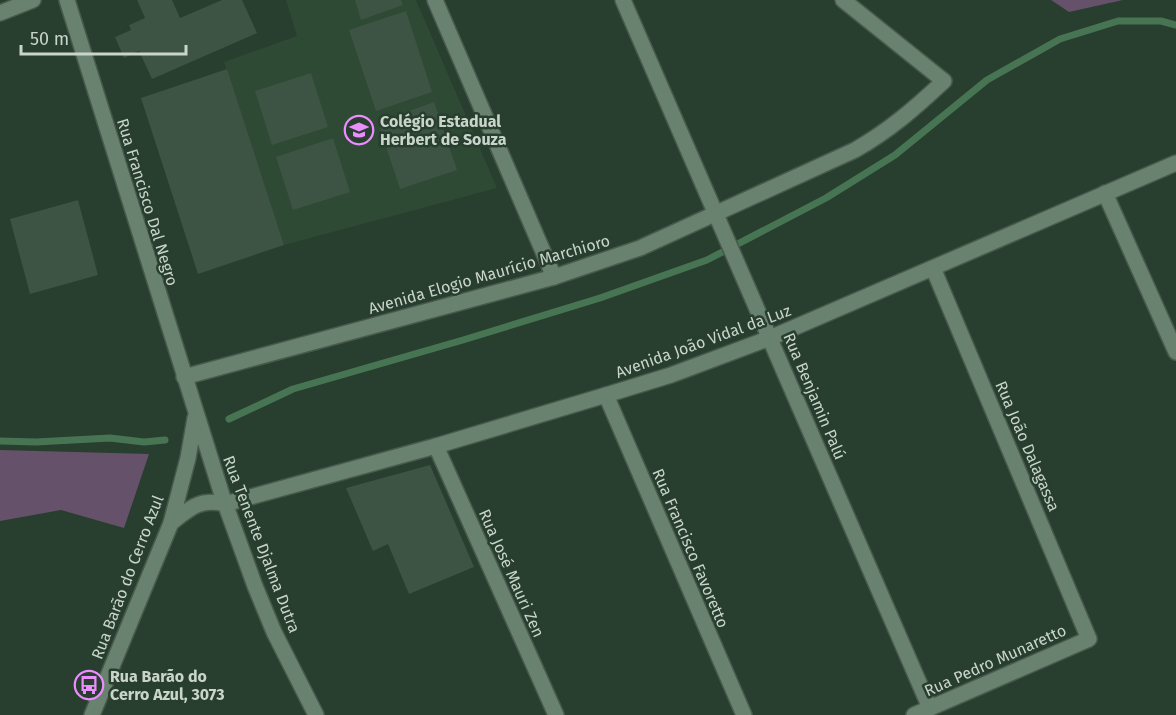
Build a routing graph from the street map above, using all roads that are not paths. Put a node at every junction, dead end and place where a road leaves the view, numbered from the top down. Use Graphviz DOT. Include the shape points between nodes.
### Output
graph roads {
  1 [pos="33,0"];
  2 [pos="67,0"];
  3 [pos="435,0"];
  4 [pos="623,0"];
  5 [pos="843,0"];
  6 [pos="0,13"];
  7 [pos="1176,163"];
  8 [pos="1105,193"];
  9 [pos="715,213"];
  10 [pos="933,268"];
  11 [pos="554,277"];
  12 [pos="770,338"];
  13 [pos="1176,352"];
  14 [pos="184,377"];
  15 [pos="606,395"];
  16 [pos="195,415"];
  17 [pos="436,446"];
  18 [pos="225,504"];
  19 [pos="171,523"];
  20 [pos="1089,639"];
  21 [pos="930,708"];
  22 [pos="92,715"];
  23 [pos="316,715"];
  24 [pos="556,715"];
  25 [pos="744,715"];
  26 [pos="914,715"];
  1 -- 6 [label="street"];
  2 -- 14 [label="street, Rua Francisco Dal Negro"];
  3 -- 11 [label="street"];
  4 -- 9 [label="street, Rua Benjamin Palú"];
  5 -- 9 [label="street, Avenida Elogio Maurício Marchioro" via="944,81 908,115 855,150"];
  7 -- 8 [label="street, Avenida João Vidal da Luz"];
  8 -- 10 [label="street, Avenida João Vidal da Luz"];
  8 -- 13 [label="street"];
  9 -- 11 [label="street, Avenida Elogio Maurício Marchioro" via="640,248"];
  9 -- 12 [label="street, Rua Benjamin Palú"];
  10 -- 12 [label="street, Avenida João Vidal da Luz"];
  10 -- 20 [label="street, Rua João Dalagassa"];
  11 -- 14 [label="street, Avenida Elogio Maurício Marchioro"];
  12 -- 15 [label="street, Avenida João Vidal da Luz"];
  12 -- 21 [label="street, Rua Benjamin Palú"];
  14 -- 16 [label="street, Rua Francisco Dal Negro"];
  15 -- 17 [label="street, Avenida João Vidal da Luz"];
  15 -- 25 [label="street, Rua Francisco Favoretto"];
  16 -- 18 [label="street, Rua Tenente Djalma Dutra"];
  16 -- 19 [label="street, Rua Barão do Cerro Azul"];
  17 -- 18 [label="street, Avenida João Vidal da Luz"];
  17 -- 24 [label="street, Rua José Mauri Zen"];
  18 -- 19 [label="street, Avenida João Vidal da Luz" via="201,503"];
  18 -- 23 [label="street, Rua Tenente Djalma Dutra" via="274,632"];
  19 -- 22 [label="street, Rua Barão do Cerro Azul"];
  20 -- 21 [label="street, Rua Pedro Munaretto"];
  21 -- 26 [label="street, Rua Pedro Munaretto"];
}
